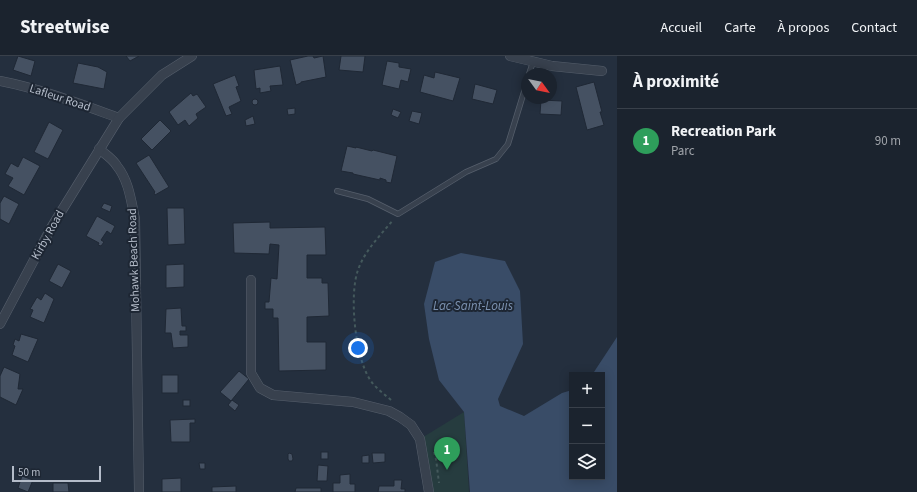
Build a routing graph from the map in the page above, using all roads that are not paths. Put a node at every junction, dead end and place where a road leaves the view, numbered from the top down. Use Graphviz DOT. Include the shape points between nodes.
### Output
graph roads {
  1 [pos="192,56"];
  2 [pos="510,56"];
  3 [pos="533,62"];
  4 [pos="531,68"];
  5 [pos="602,71"];
  6 [pos="0,81"];
  7 [pos="521,102"];
  8 [pos="118,118"];
  9 [pos="99,149"];
  10 [pos="337,191"];
  11 [pos="251,280"];
  12 [pos="0,324"];
  13 [pos="140,492"];
  14 [pos="429,492"];
  1 -- 8 [label="street" via="162,75"];
  2 -- 3 [label="street"];
  3 -- 4 [label="lane"];
  3 -- 5 [label="street"];
  6 -- 8 [label="street, Lafleur Road" via="58,96"];
  7 -- 10 [label="lane" via="508,144 496,159 466,172 398,214 368,199"];
  8 -- 9 [label="street"];
  9 -- 12 [label="street, Kirby Road" via="51,228"];
  9 -- 13 [label="street, Mohawk Beach Road" via="117,165 124,178 135,219"];
  11 -- 14 [label="street" via="251,373 260,388 273,395 353,402 389,411 400,417 412,425 420,438"];
}
